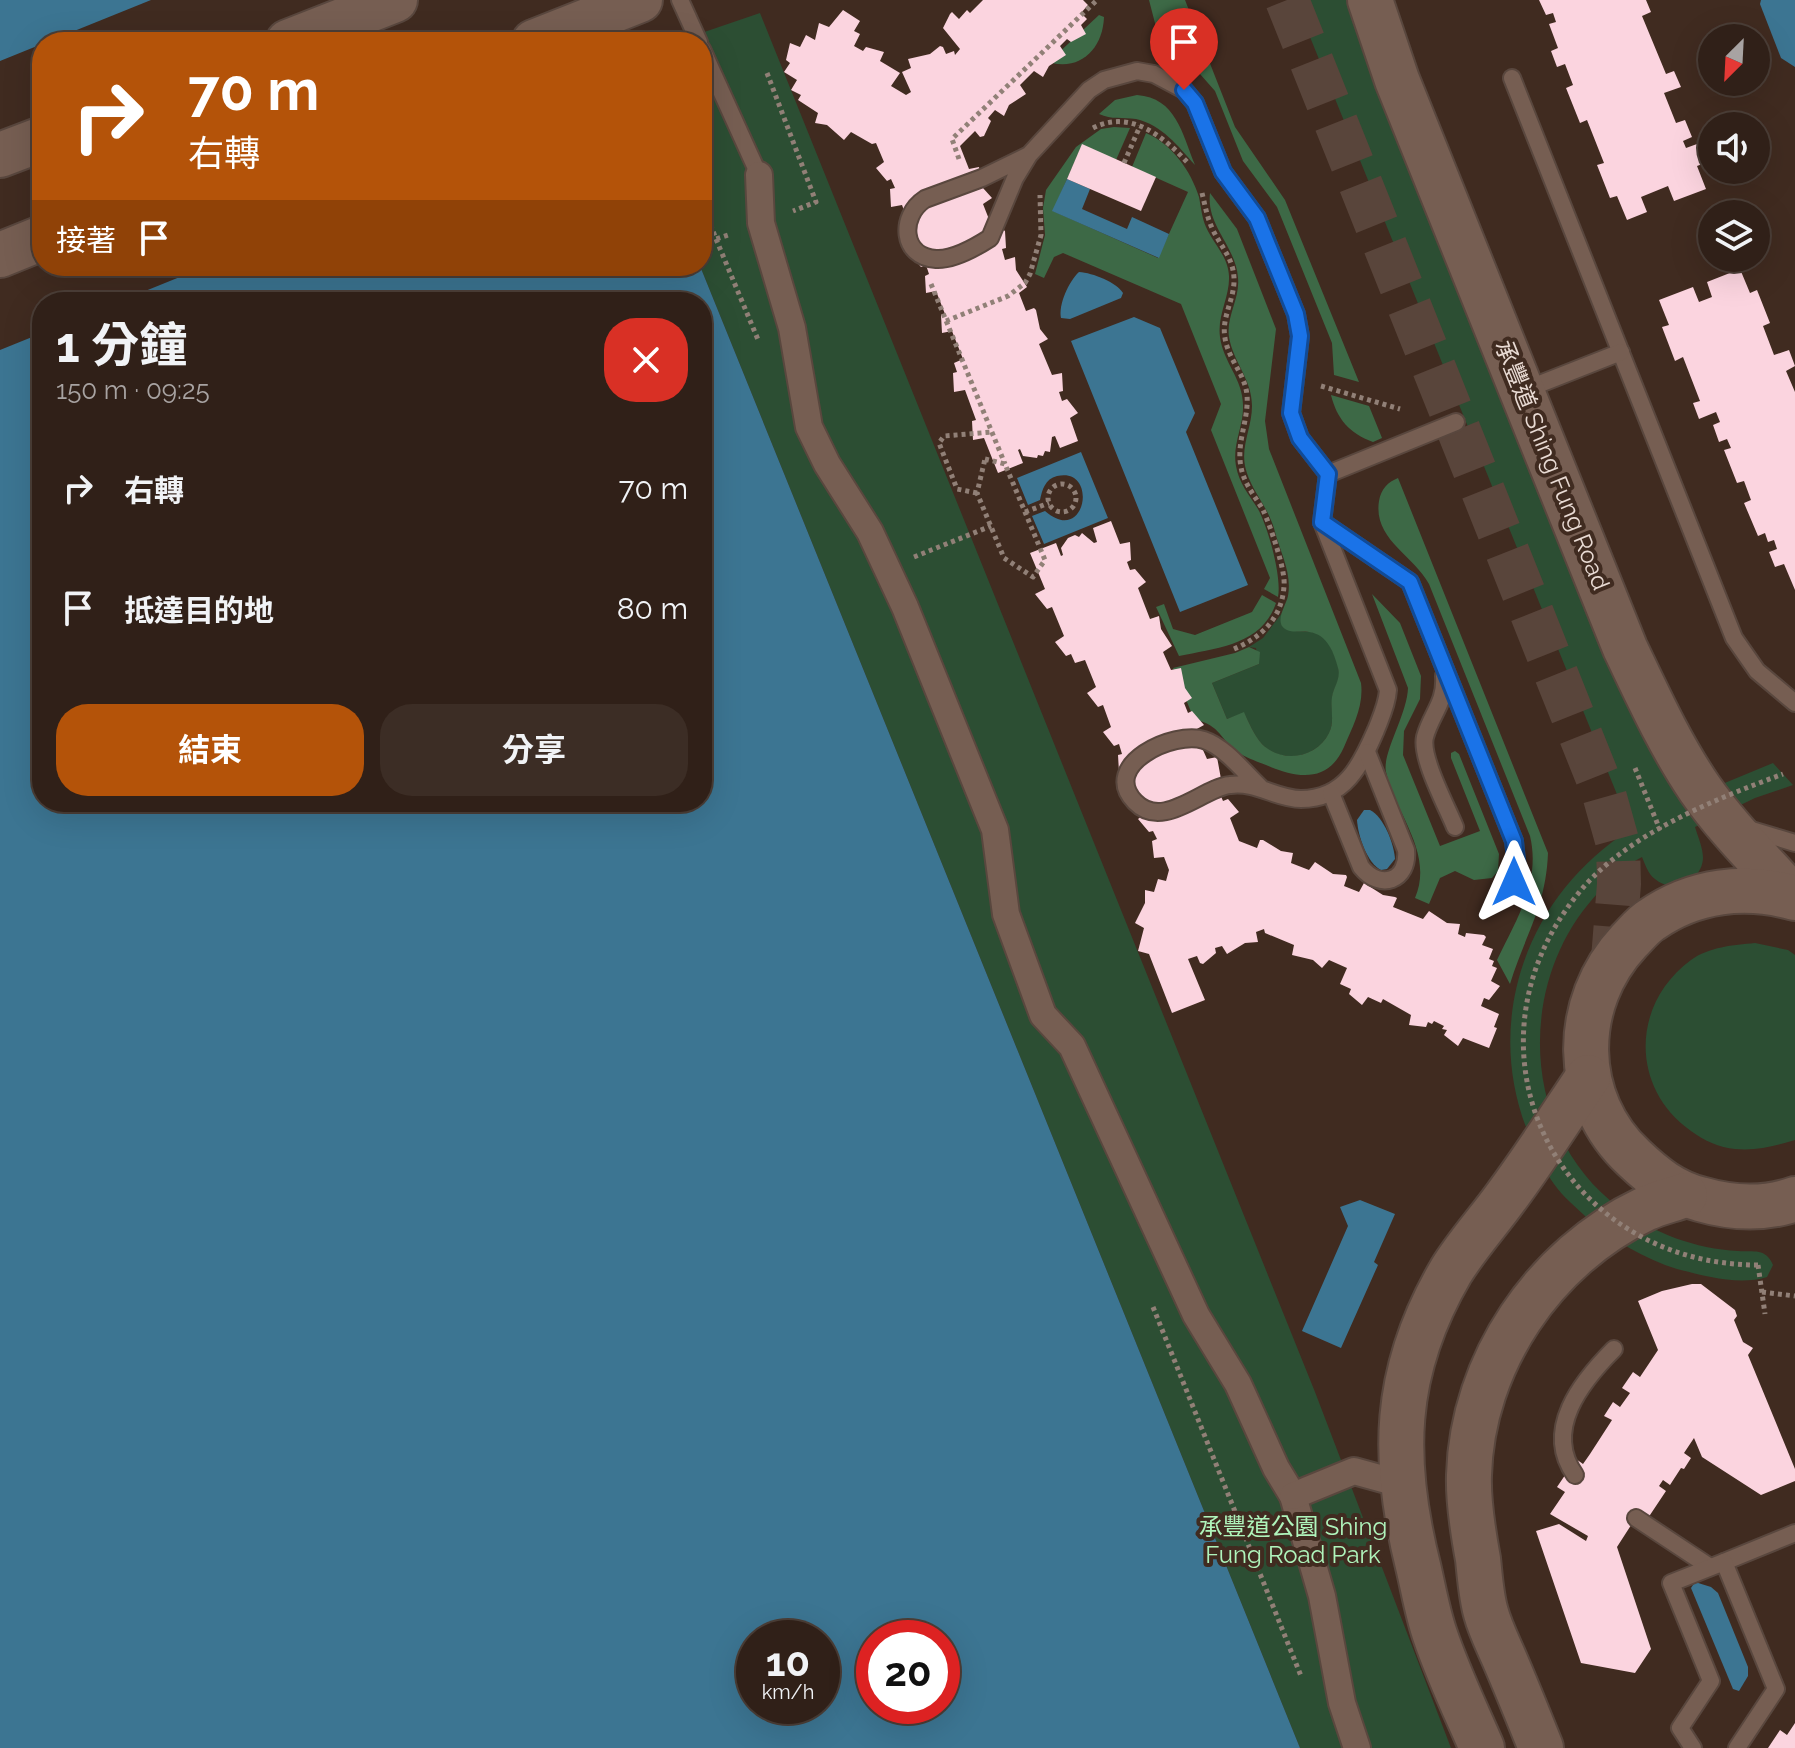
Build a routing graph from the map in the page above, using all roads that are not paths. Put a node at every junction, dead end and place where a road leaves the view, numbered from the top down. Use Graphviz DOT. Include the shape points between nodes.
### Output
graph roads {
  1 [pos="395,0"];
  2 [pos="640,0"];
  3 [pos="680,0"];
  4 [pos="1370,0"];
  5 [pos="313,32"];
  6 [pos="559,32"];
  7 [pos="694,32"];
  8 [pos="712,71"];
  9 [pos="1512,78"];
  10 [pos="32,143"];
  11 [pos="0,155"];
  12 [pos="1029,155"];
  13 [pos="759,175"];
  14 [pos="32,242"];
  15 [pos="0,255"];
  16 [pos="1621,352"];
  17 [pos="1522,391"];
  18 [pos="1456,422"];
  19 [pos="1328,474"];
  20 [pos="1322,522"];
  21 [pos="1444,667"];
  22 [pos="1795,703"];
  23 [pos="1367,752"];
  24 [pos="1260,787"];
  25 [pos="1331,793"];
  26 [pos="1725,821"];
  27 [pos="1455,827"];
  28 [pos="1795,843"];
  29 [pos="1508,895"];
  30 [pos="1794,897"];
  31 [pos="1588,1077"];
  32 [pos="1685,1195"];
  33 [pos="1795,1199"];
  34 [pos="1614,1349"];
  35 [pos="1575,1475"];
  36 [pos="1401,1484"];
  37 [pos="1293,1496"];
  38 [pos="1636,1518"];
  39 [pos="1795,1533"];
  40 [pos="1717,1565"];
  41 [pos="1357,1748"];
  42 [pos="1482,1748"];
  43 [pos="1541,1748"];
  44 [pos="1693,1748"];
  45 [pos="1737,1748"];
  1 -- 5 [label="main road"];
  2 -- 6 [label="main road"];
  3 -- 7 [label="lane"];
  4 -- 17 [label="main road, 承豐道 Shing Fung Road"];
  8 -- 13 [label="lane"];
  9 -- 16 [label="lane"];
  10 -- 11 [label="main road"];
  12 -- 12 [label="lane" via="990,238 936,259 915,249 907,227 916,205"];
  12 -- 19 [label="lane" via="1104,80 1137,71 1170,80 1184,90 1195,103 1223,172 1257,218 1296,314 1300,336 1291,413 1300,438"];
  13 -- 37 [label="street" via="761,223 792,328 809,427 870,532 905,607 995,830 1006,914 1043,1015 1072,1046 1196,1315 1238,1384"];
  14 -- 15 [label="main road"];
  16 -- 17 [label="lane"];
  16 -- 22 [label="lane" via="1734,638 1757,671"];
  17 -- 26 [label="main road, 承豐道 Shing Fung Road" via="1625,648 1664,729"];
  18 -- 19 [label="lane"];
  19 -- 20 [label="lane"];
  20 -- 21 [label="lane" via="1410,582"];
  20 -- 23 [label="lane" via="1388,690"];
  21 -- 27 [label="lane" via="1443,697 1426,733 1424,751"];
  21 -- 29 [label="lane" via="1514,841 1517,869"];
  23 -- 25 [label="lane" via="1355,774"];
  23 -- 25 [label="lane" via="1406,850 1402,873 1392,880 1368,876"];
  24 -- 24 [label="lane" via="1228,785 1156,812 1135,802 1126,780 1128,769 1145,752 1191,737 1218,748"];
  24 -- 25 [label="lane" via="1301,799"];
  26 -- 28 [label="lane"];
  26 -- 30 [label="main road, 承豐道 Shing Fung Road"];
  30 -- 31 [label="main road, 承豐道 Shing Fung Road" via="1741,889 1696,896 1649,921 1613,959 1593,1000 1585,1043"];
  31 -- 32 [label="main road, 承豐道 Shing Fung Road" via="1598,1109 1619,1144 1656,1180"];
  31 -- 36 [label="main road" via="1453,1268 1431,1308 1405,1394"];
  32 -- 33 [label="main road, 承豐道 Shing Fung Road" via="1753,1207"];
  32 -- 43 [label="main road" via="1645,1209 1559,1270 1513,1329 1482,1399 1469,1476 1486,1613"];
  34 -- 35 [label="lane" via="1584,1383 1564,1423 1565,1458"];
  36 -- 37 [label="street" via="1354,1471"];
  36 -- 42 [label="main road" via="1435,1634"];
  37 -- 41 [label="street"];
  38 -- 40 [label="lane"];
  39 -- 40 [label="lane"];
  40 -- 44 [label="lane" via="1671,1583 1711,1681 1680,1728"];
  40 -- 45 [label="lane" via="1776,1689"];
}
